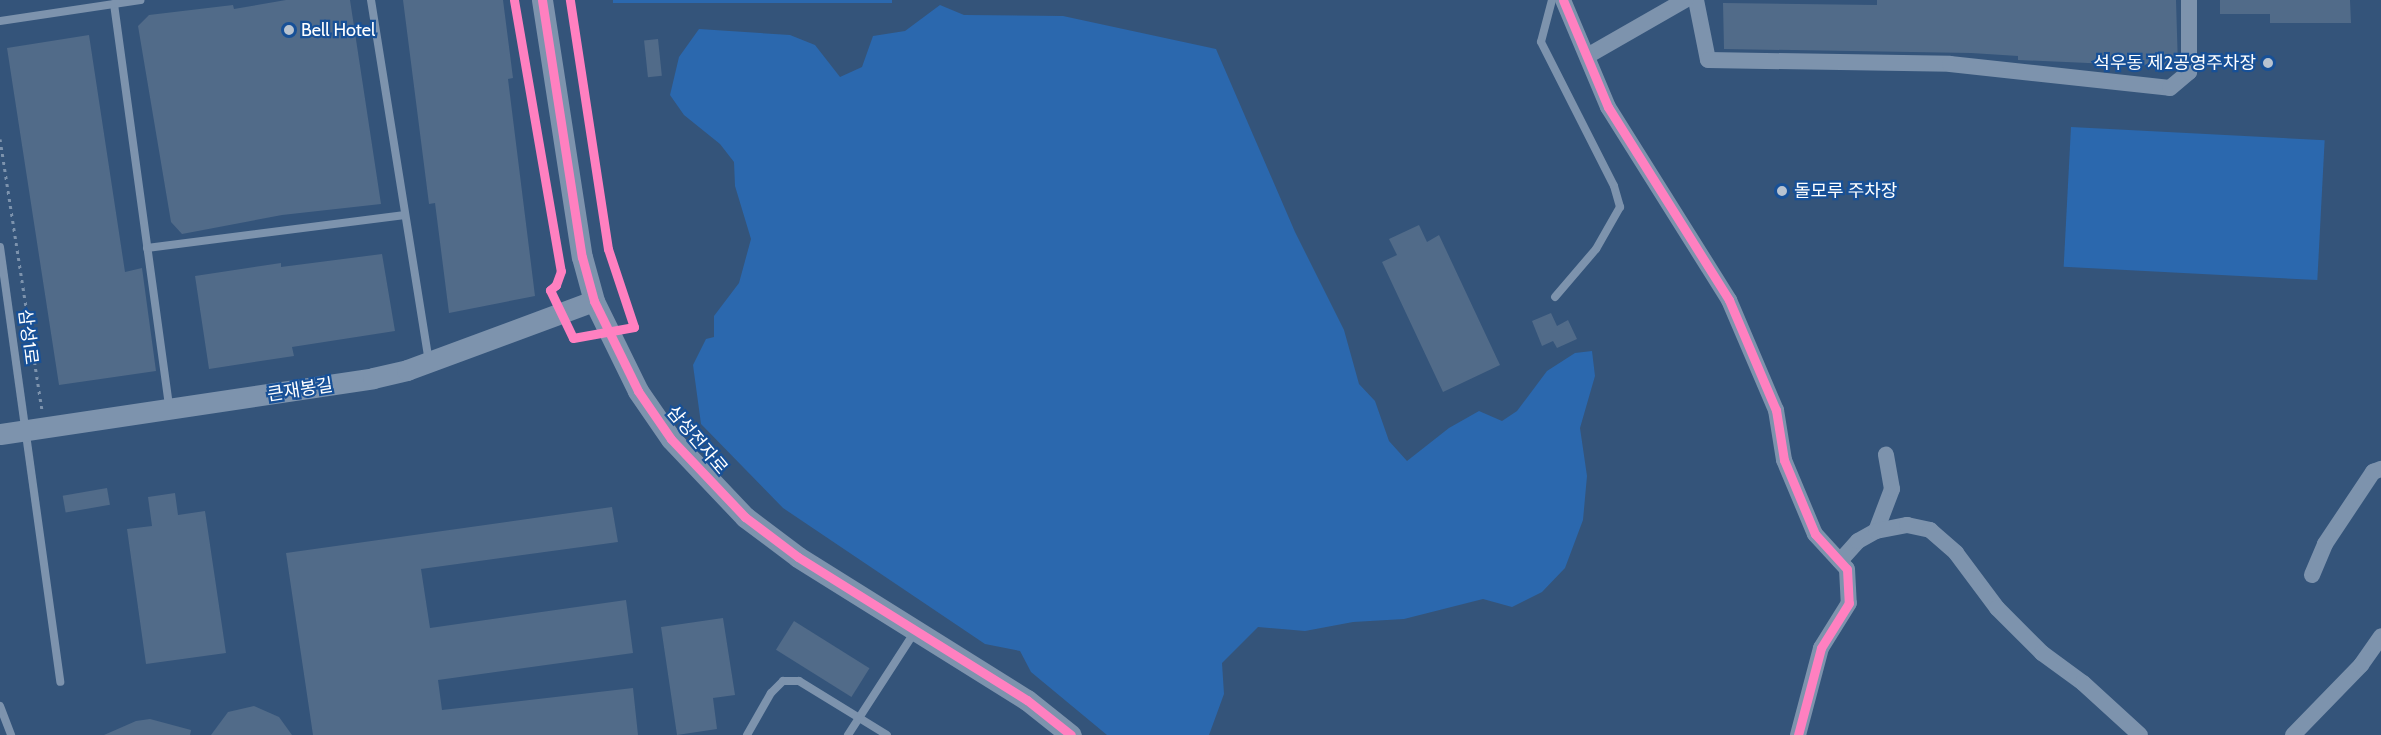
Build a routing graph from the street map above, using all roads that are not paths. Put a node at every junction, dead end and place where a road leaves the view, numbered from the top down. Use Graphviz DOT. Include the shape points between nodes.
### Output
graph roads {
  1 [pos="140,0"];
  2 [pos="371,0"];
  3 [pos="542,0"];
  4 [pos="1552,0"];
  5 [pos="1563,0"];
  6 [pos="1684,0"];
  7 [pos="1696,0"];
  8 [pos="2189,0"];
  9 [pos="114,4"];
  10 [pos="0,21"];
  11 [pos="1589,55"];
  12 [pos="405,215"];
  13 [pos="0,247"];
  14 [pos="147,248"];
  15 [pos="1555,297"];
  16 [pos="594,301"];
  17 [pos="429,362"];
  18 [pos="170,410"];
  19 [pos="24,430"];
  20 [pos="0,434"];
  21 [pos="1886,455"];
  22 [pos="2381,469"];
  23 [pos="1876,531"];
  24 [pos="1840,561"];
  25 [pos="2312,575"];
  26 [pos="917,630"];
  27 [pos="2381,636"];
  28 [pos="60,682"];
  29 [pos="0,706"];
  30 [pos="861,720"];
  31 [pos="11,735"];
  32 [pos="747,735"];
  33 [pos="848,735"];
  34 [pos="887,735"];
  35 [pos="1071,735"];
  36 [pos="1798,735"];
  37 [pos="2140,735"];
  38 [pos="2293,735"];
  1 -- 9 [label="lane"];
  2 -- 12 [label="lane"];
  3 -- 16 [label="street, 삼성전자로" via="582,257"];
  4 -- 15 [label="lane" via="1541,42 1614,186 1620,207 1596,249"];
  5 -- 11 [label="street"];
  6 -- 11 [label="street"];
  7 -- 8 [label="street" via="1708,60 1950,64 2170,88 2189,72"];
  9 -- 10 [label="lane"];
  9 -- 14 [label="lane"];
  11 -- 24 [label="street" via="1608,107 1730,300 1776,410 1784,460 1815,534"];
  12 -- 14 [label="lane"];
  12 -- 17 [label="lane"];
  13 -- 19 [label="lane, 삼성1로"];
  14 -- 18 [label="lane"];
  16 -- 17 [label="street, 큰재봉길"];
  16 -- 26 [label="street, 삼성전자로" via="638,392 671,439 711,483 745,517 798,557"];
  17 -- 18 [label="street, 큰재봉길" via="334,385"];
  18 -- 19 [label="street, 큰재봉길"];
  19 -- 20 [label="street, 큰재봉길"];
  19 -- 28 [label="lane, 삼성1로"];
  21 -- 23 [label="street" via="1892,489"];
  22 -- 25 [label="street" via="2373,472 2325,544"];
  23 -- 24 [label="street" via="1858,541"];
  23 -- 37 [label="street" via="1906,525 1930,530 1956,553 1997,608 2042,653 2083,683"];
  24 -- 36 [label="street" via="1847,569 1849,603 1821,648"];
  26 -- 30 [label="lane"];
  26 -- 35 [label="street, 삼성전자로" via="1027,700"];
  27 -- 38 [label="street" via="2361,664"];
  29 -- 31 [label="lane"];
  30 -- 32 [label="lane" via="799,681 783,681 757,713"];
  30 -- 33 [label="lane"];
  30 -- 34 [label="lane"];
}
